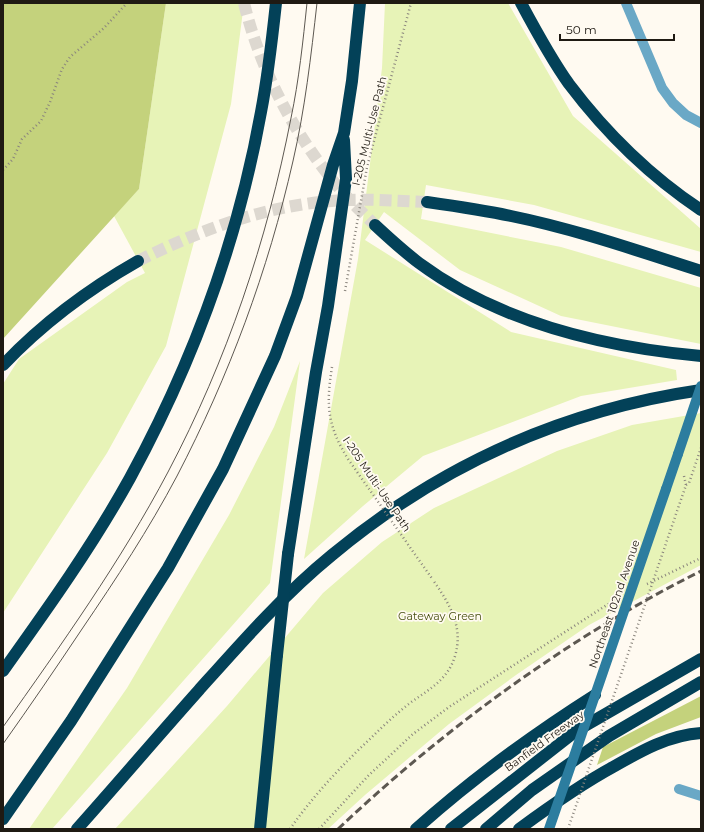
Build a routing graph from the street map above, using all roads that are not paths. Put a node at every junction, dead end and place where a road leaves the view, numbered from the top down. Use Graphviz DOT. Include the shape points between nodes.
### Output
graph roads {
  1 [pos="276,3"];
  2 [pos="360,3"];
  3 [pos="521,3"];
  4 [pos="626,3"];
  5 [pos="701,123"];
  6 [pos="344,133"];
  7 [pos="426,202"];
  8 [pos="701,210"];
  9 [pos="375,225"];
  10 [pos="138,261"];
  11 [pos="701,271"];
  12 [pos="701,356"];
  13 [pos="3,365"];
  14 [pos="701,386"];
  15 [pos="701,390"];
  16 [pos="701,658"];
  17 [pos="3,671"];
  18 [pos="701,682"];
  19 [pos="595,695"];
  20 [pos="701,732"];
  21 [pos="679,789"];
  22 [pos="701,796"];
  23 [pos="3,819"];
  24 [pos="76,829"];
  25 [pos="260,829"];
  26 [pos="416,829"];
  27 [pos="451,829"];
  28 [pos="486,829"];
  29 [pos="519,829"];
  30 [pos="549,829"];
  1 -- 17 [label="highway" via="261,112 246,183 218,277 181,375 129,478 96,535 67,581"];
  2 -- 6 [label="highway"];
  3 -- 8 [label="highway" via="569,84 610,132 661,181"];
  4 -- 5 [label="street" via="662,88 686,115"];
  6 -- 23 [label="highway" via="298,296 275,356 223,469 139,615 71,721"];
  6 -- 25 [label="highway, bridge" via="346,179 288,554"];
  7 -- 11 [label="highway" via="539,222"];
  9 -- 12 [label="highway" via="419,263 443,279 524,319 603,342"];
  10 -- 13 [label="highway" via="73,302 44,325"];
  14 -- 19 [label="main road, Northeast 102nd Avenue, bridge"];
  15 -- 24 [label="highway" via="613,407 545,429 471,462 396,506 330,556 270,614"];
  16 -- 27 [label="highway, Banfield Freeway" via="576,731"];
  18 -- 28 [label="highway" via="609,736 532,790"];
  19 -- 26 [label="highway" via="552,722 494,765"];
  19 -- 30 [label="main road, Northeast 102nd Avenue, bridge"];
  20 -- 29 [label="highway" via="670,739 631,756 563,797"];
  21 -- 22 [label="street"];
}
